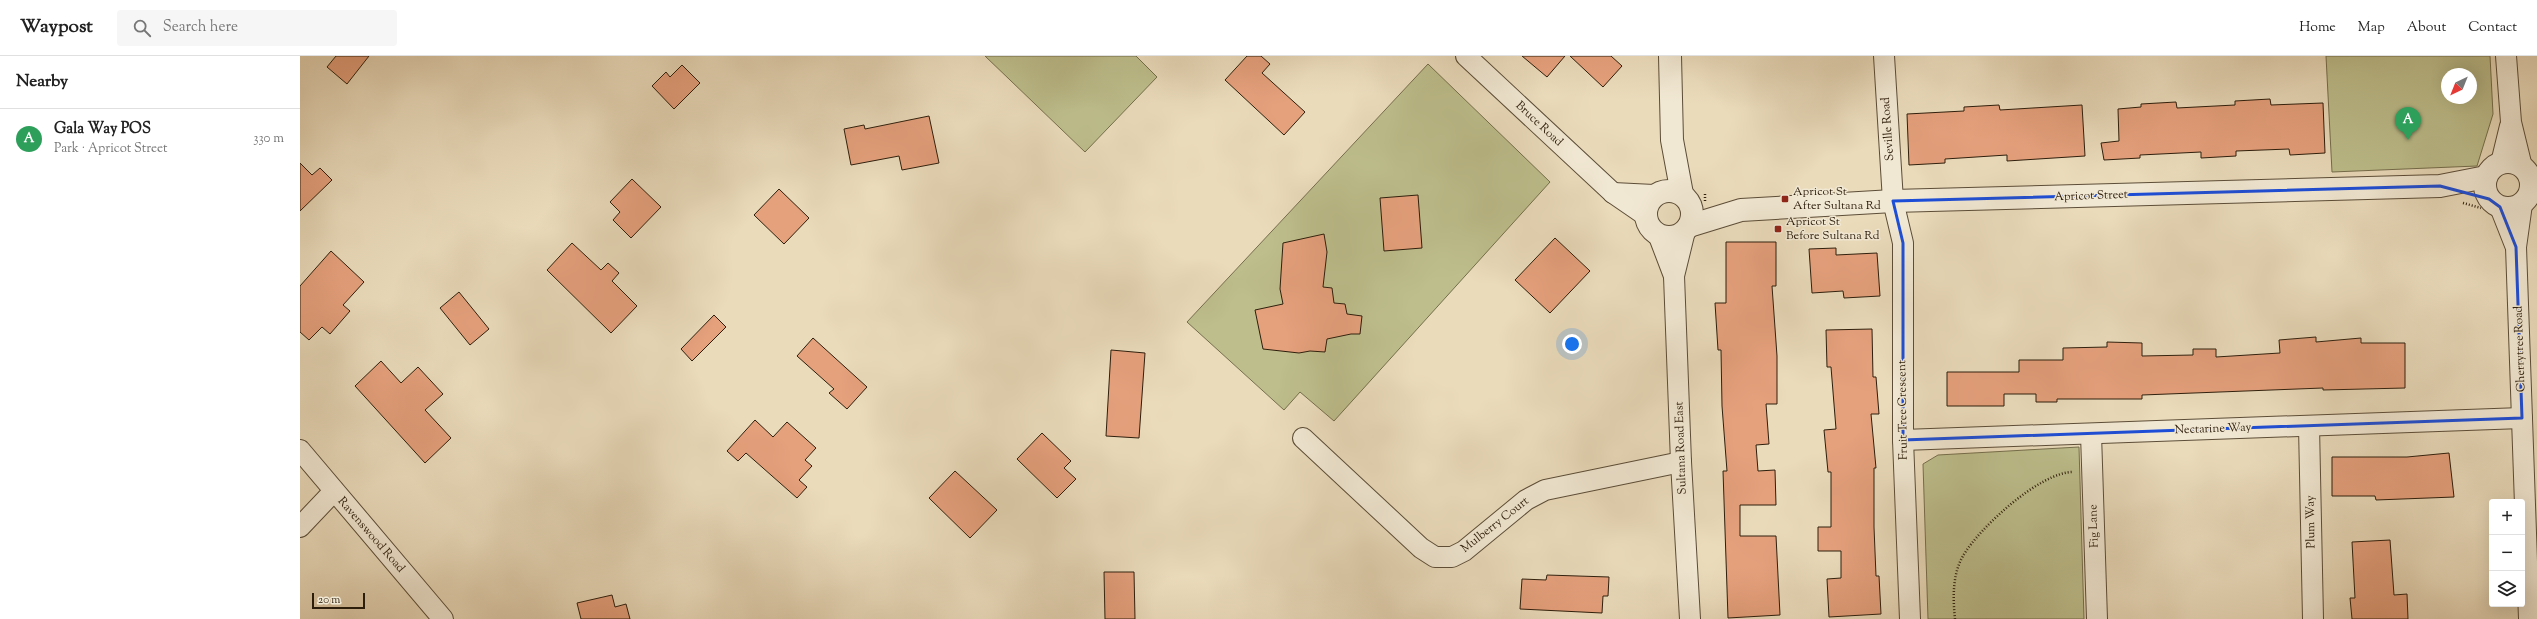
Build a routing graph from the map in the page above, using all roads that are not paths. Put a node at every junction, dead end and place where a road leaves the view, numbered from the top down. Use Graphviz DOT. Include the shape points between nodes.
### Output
graph roads {
  1 [pos="1466,56"];
  2 [pos="1670,56"];
  3 [pos="1884,56"];
  4 [pos="2506,56"];
  5 [pos="2511,122"];
  6 [pos="1672,140"];
  7 [pos="2493,170"];
  8 [pos="2528,171"];
  9 [pos="2440,186"];
  10 [pos="1613,193"];
  11 [pos="1657,193"];
  12 [pos="1685,196"];
  13 [pos="2529,197"];
  14 [pos="1893,201"];
  15 [pos="2483,201"];
  16 [pos="1741,210"];
  17 [pos="1645,215"];
  18 [pos="1687,229"];
  19 [pos="1658,234"];
  20 [pos="2516,247"];
  21 [pos="1674,276"];
  22 [pos="2522,418"];
  23 [pos="2309,426"];
  24 [pos="2091,434"];
  25 [pos="1303,438"];
  26 [pos="1903,440"];
  27 [pos="300,450"];
  28 [pos="1681,462"];
  29 [pos="334,491"];
  30 [pos="300,527"];
  31 [pos="443,619"];
  32 [pos="1690,619"];
  33 [pos="1910,619"];
  34 [pos="2098,619"];
  35 [pos="2313,619"];
  36 [pos="2529,619"];
  1 -- 10 [label="street, Bruce Road"];
  2 -- 6 [label="street"];
  3 -- 14 [label="street, Seville Road"];
  4 -- 5 [label="street"];
  5 -- 7 [label="street"];
  5 -- 8 [label="street"];
  6 -- 11 [label="street"];
  6 -- 12 [label="street"];
  7 -- 8 [label="street" via="2513,163"];
  7 -- 9 [label="street, Apricot Street"];
  7 -- 15 [label="street" via="2484,184"];
  8 -- 13 [label="street" via="2531,186"];
  9 -- 14 [label="street, Apricot Street"];
  9 -- 15 [label="street, Apricot Street"];
  10 -- 11 [label="street"];
  10 -- 17 [label="street, Bruce Road"];
  11 -- 12 [label="street" via="1671,190"];
  11 -- 17 [label="street" via="1649,201"];
  12 -- 16 [label="street, Apricot Street"];
  12 -- 18 [label="street" via="1691,209 1692,220"];
  13 -- 15 [label="street" via="2515,207"];
  13 -- 20 [label="street, Cherrytree Road"];
  14 -- 16 [label="street, Apricot Street"];
  14 -- 26 [label="street, Fruit Tree Crescent" via="1903,243"];
  15 -- 20 [label="street, Cherrytree Road"];
  16 -- 18 [label="street, Apricot Street"];
  17 -- 19 [label="street" via="1651,230"];
  18 -- 19 [label="street" via="1669,237"];
  18 -- 21 [label="street, Sultana Road East"];
  19 -- 21 [label="street, Sultana Road East"];
  20 -- 22 [label="street, Cherrytree Road"];
  21 -- 28 [label="street, Sultana Road East"];
  22 -- 23 [label="street, Nectarine Way"];
  22 -- 36 [label="street, Cherrytree Road"];
  23 -- 24 [label="street, Nectarine Way"];
  23 -- 35 [label="street, Plum Way"];
  24 -- 26 [label="street, Nectarine Way"];
  24 -- 34 [label="street, Fig Lane"];
  25 -- 28 [label="street, Mulberry Court" via="1422,548 1435,557 1452,556 1464,551 1526,500 1545,490"];
  26 -- 33 [label="street, Fruit Tree Crescent"];
  27 -- 29 [label="street, Ravenswood Road"];
  28 -- 32 [label="street, Sultana Road East"];
  29 -- 30 [label="street"];
  29 -- 31 [label="street, Ravenswood Road"];
}
